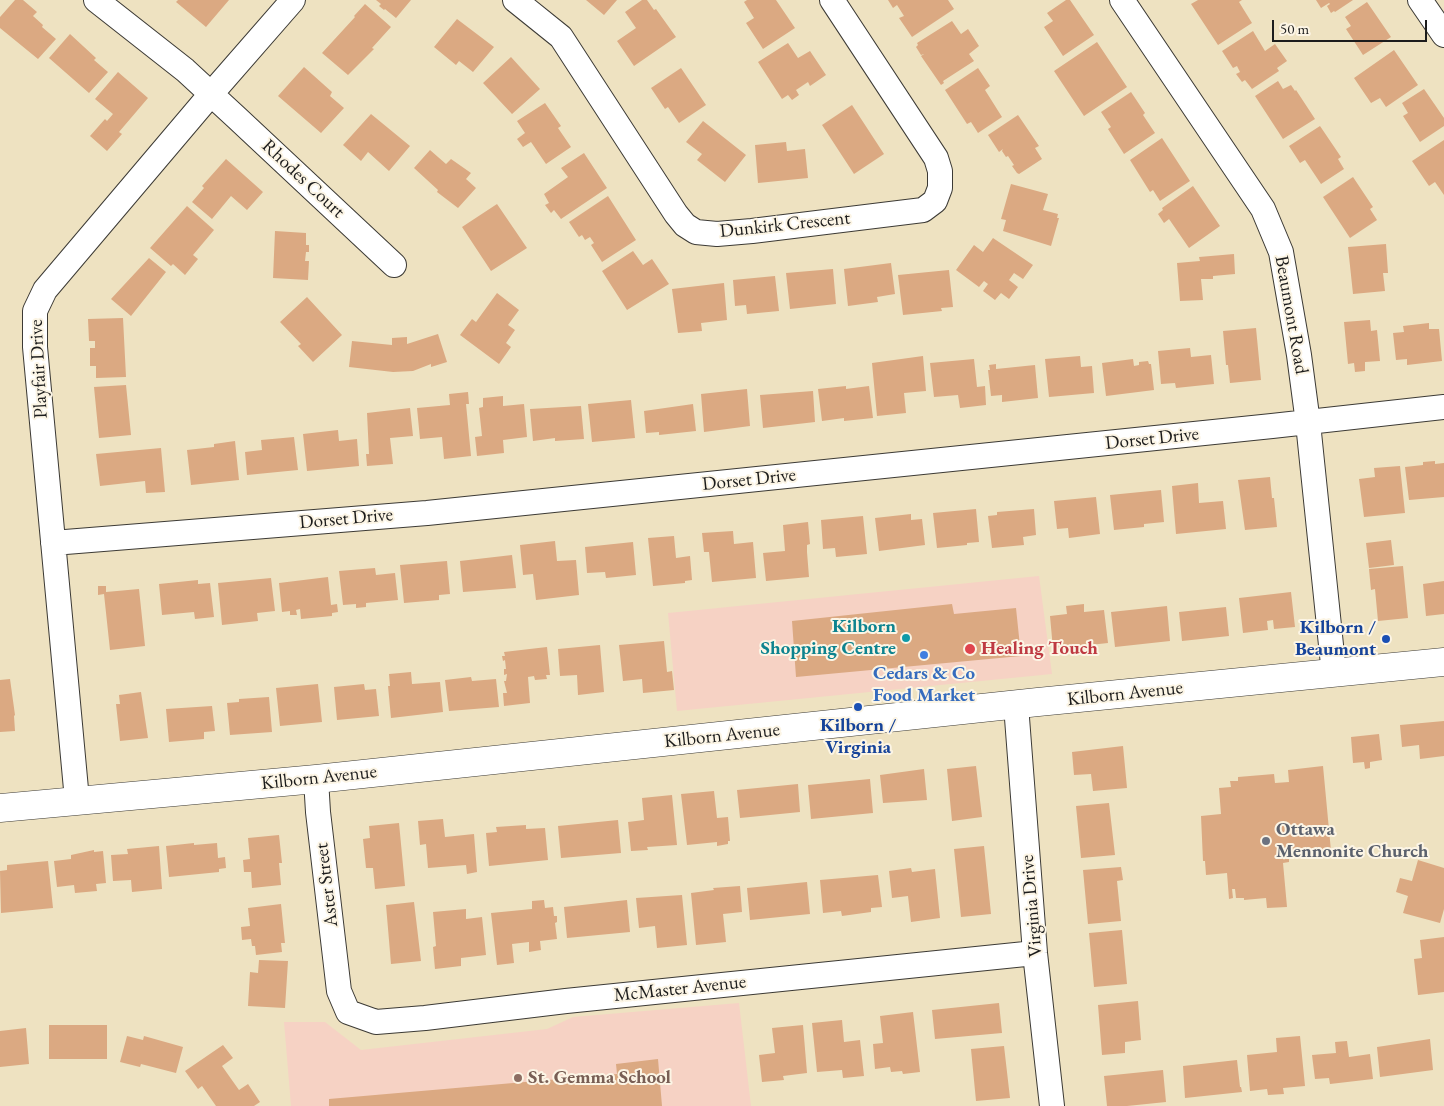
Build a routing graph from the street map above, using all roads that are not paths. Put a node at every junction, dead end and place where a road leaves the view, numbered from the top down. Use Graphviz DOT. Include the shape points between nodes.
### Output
graph roads {
  1 [pos="96,0"];
  2 [pos="293,0"];
  3 [pos="515,0"];
  4 [pos="832,0"];
  5 [pos="1122,0"];
  6 [pos="1420,0"];
  7 [pos="1444,35"];
  8 [pos="211,94"];
  9 [pos="394,265"];
  10 [pos="1444,407"];
  11 [pos="1308,422"];
  12 [pos="53,543"];
  13 [pos="1444,662"];
  14 [pos="1334,674"];
  15 [pos="1016,705"];
  16 [pos="316,778"];
  17 [pos="77,800"];
  18 [pos="0,808"];
  19 [pos="1036,953"];
  20 [pos="339,991"];
  21 [pos="1052,1106"];
  1 -- 8 [label="street, Rhodes Court"];
  2 -- 8 [label="street, Playfair Drive"];
  3 -- 4 [label="street, Dunkirk Crescent" via="561,37 685,225 696,232 716,234 923,210 935,200 940,188 936,158"];
  5 -- 11 [label="street, Beaumont Road" via="1263,209 1282,252"];
  6 -- 7 [label="street"];
  8 -- 9 [label="street, Rhodes Court"];
  8 -- 12 [label="street, Playfair Drive" via="45,290 35,311 35,347"];
  10 -- 11 [label="street, Dorset Drive"];
  11 -- 12 [label="street, Dorset Drive" via="427,513"];
  11 -- 14 [label="street, Beaumont Road"];
  12 -- 17 [label="street, Playfair Drive"];
  13 -- 14 [label="street, Kilborn Avenue"];
  14 -- 15 [label="street, Kilborn Avenue"];
  15 -- 16 [label="street, Kilborn Avenue"];
  15 -- 19 [label="street, Virginia Drive"];
  16 -- 17 [label="street, Kilborn Avenue"];
  16 -- 20 [label="street, Aster Street"];
  17 -- 18 [label="street, Kilborn Avenue"];
  19 -- 20 [label="street, McMaster Avenue" via="376,1022 348,1012"];
  19 -- 21 [label="street, Virginia Drive"];
}
